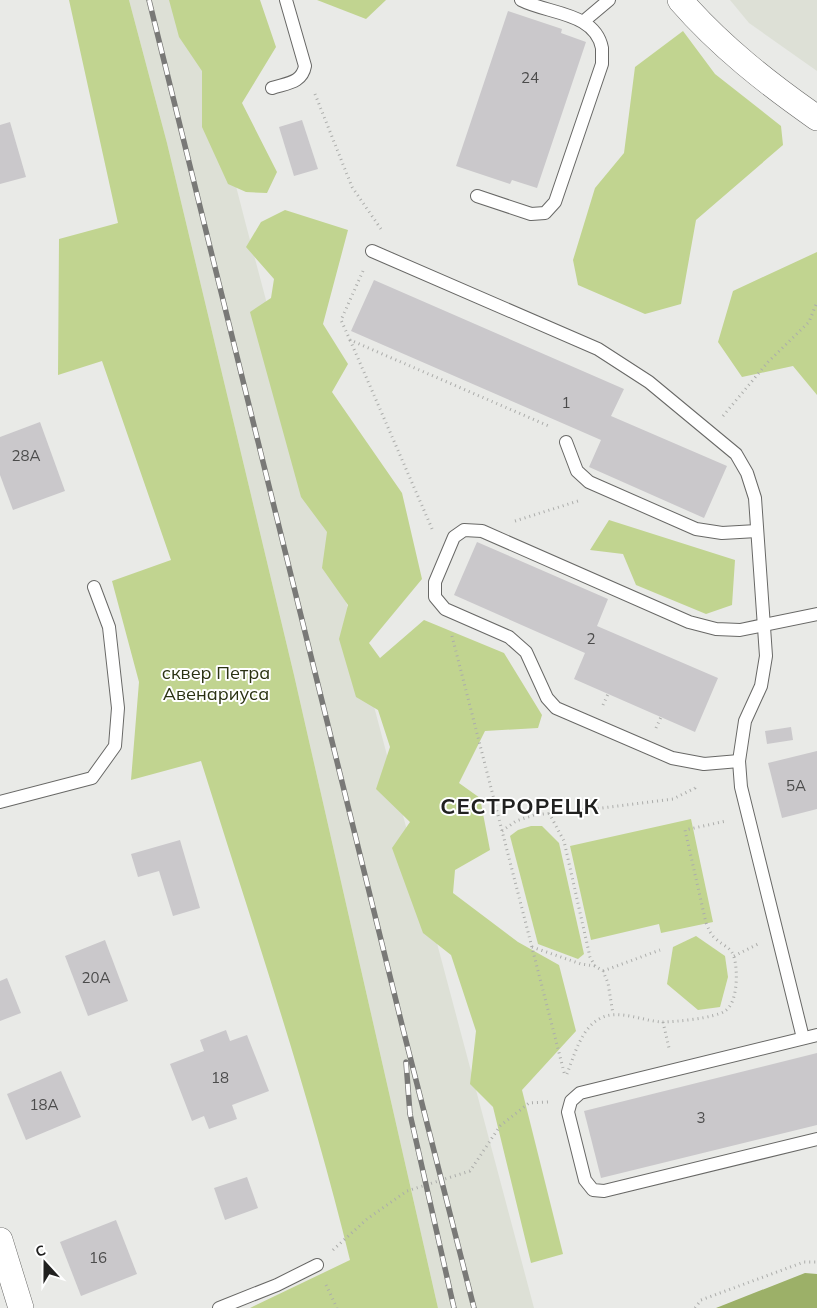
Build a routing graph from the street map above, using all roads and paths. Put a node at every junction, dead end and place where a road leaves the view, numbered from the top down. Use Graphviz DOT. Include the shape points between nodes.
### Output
graph roads {
  1 [pos="286,0"];
  2 [pos="522,0"];
  3 [pos="609,0"];
  4 [pos="680,0"];
  5 [pos="584,21"];
  6 [pos="303,74"];
  7 [pos="272,88"];
  8 [pos="817,118"];
  9 [pos="477,196"];
  10 [pos="372,251"];
  11 [pos="817,302"];
  12 [pos="350,340"];
  13 [pos="710,432"];
  14 [pos="566,442"];
  15 [pos="610,491"];
  16 [pos="482,531"];
  17 [pos="757,531"];
  18 [pos="445,559"];
  19 [pos="94,587"];
  20 [pos="445,609"];
  21 [pos="817,614"];
  22 [pos="764,625"];
  23 [pos="739,761"];
  24 [pos="704,764"];
  25 [pos="0,802"];
  26 [pos="549,813"];
  27 [pos="748,816"];
  28 [pos="502,831"];
  29 [pos="532,946"];
  30 [pos="660,950"];
  31 [pos="595,966"];
  32 [pos="603,971"];
  33 [pos="613,1014"];
  34 [pos="817,1035"];
  35 [pos="803,1038"];
  36 [pos="571,1101"];
  37 [pos="817,1139"];
  38 [pos="0,1240"];
  39 [pos="817,1262"];
  40 [pos="317,1265"];
  41 [pos="22,1308"];
  42 [pos="219,1308"];
  43 [pos="695,1308"];
  1 -- 6 [label="lane" via="305,66"];
  2 -- 5 [label="lane"];
  3 -- 5 [label="lane"];
  4 -- 8 [label="street" via="738,58"];
  5 -- 9 [label="lane" via="596,32 602,48 602,64 555,202 545,212 531,214"];
  6 -- 7 [label="lane" via="298,80"];
  6 -- 10 [label="path" via="313,89 352,187 381,229"];
  10 -- 12 [label="path" via="341,320"];
  10 -- 13 [label="lane" via="598,349 649,382"];
  11 -- 13 [label="path" via="809,322 768,362"];
  12 -- 14 [label="path" via="562,433"];
  12 -- 18 [label="path"];
  13 -- 17 [label="lane" via="736,454 747,473 755,498"];
  14 -- 15 [label="lane" via="577,471 589,482"];
  15 -- 16 [label="path"];
  15 -- 17 [label="lane" via="696,529 722,533"];
  16 -- 18 [label="lane" via="464,530 454,537"];
  16 -- 22 [label="lane" via="689,622 716,629 740,630"];
  17 -- 22 [label="lane"];
  18 -- 20 [label="lane" via="435,582 435,597"];
  19 -- 25 [label="lane" via="108,627 118,708 115,746 92,778"];
  20 -- 24 [label="lane" via="510,637 526,652 547,698 556,708 672,758"];
  20 -- 28 [label="path"];
  21 -- 22 [label="lane"];
  22 -- 23 [label="lane" via="766,656 760,686 745,721"];
  23 -- 24 [label="lane"];
  23 -- 27 [label="lane"];
  24 -- 26 [label="path" via="695,788 672,799"];
  26 -- 28 [label="path" via="534,814"];
  26 -- 31 [label="path" via="564,841 590,958"];
  27 -- 33 [label="path" via="685,830 710,932 728,946 734,956 737,974 734,999 726,1010 713,1016 663,1022"];
  27 -- 35 [label="lane"];
  28 -- 29 [label="path"];
  29 -- 31 [label="path"];
  29 -- 33 [label="path" via="565,1077 586,1032 598,1019"];
  30 -- 32 [label="path"];
  31 -- 32 [label="path"];
  32 -- 33 [label="path"];
  34 -- 35 [label="lane"];
  35 -- 36 [label="lane" via="580,1094"];
  36 -- 37 [label="lane" via="568,1112 585,1180 593,1190 604,1191"];
  36 -- 40 [label="path" via="529,1102 500,1126 470,1171 407,1191 367,1219"];
  38 -- 41 [label="street"];
  39 -- 43 [label="path" via="804,1262 701,1300"];
  40 -- 42 [label="lane"];
}
